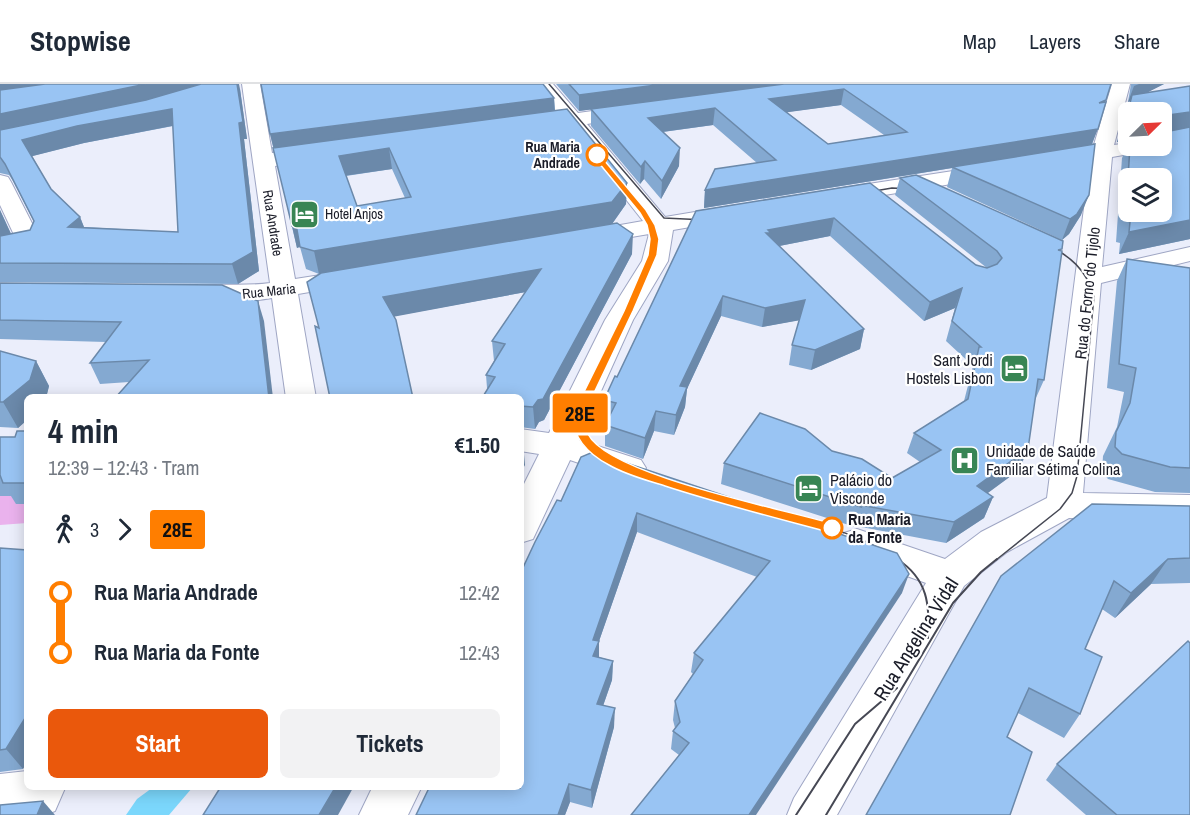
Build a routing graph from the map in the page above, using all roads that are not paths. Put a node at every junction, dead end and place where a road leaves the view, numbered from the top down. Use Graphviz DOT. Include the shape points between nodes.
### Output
graph roads {
  1 [pos="251,84"];
  2 [pos="543,84"];
  3 [pos="1122,84"];
  4 [pos="660,108"];
  5 [pos="573,120"];
  6 [pos="515,128"];
  7 [pos="1118,150"];
  8 [pos="341,151"];
  9 [pos="1102,153"];
  10 [pos="263,161"];
  11 [pos="0,182"];
  12 [pos="916,184"];
  13 [pos="871,190"];
  14 [pos="947,198"];
  15 [pos="817,199"];
  16 [pos="762,208"];
  17 [pos="899,213"];
  18 [pos="659,225"];
  19 [pos="557,243"];
  20 [pos="0,249"];
  21 [pos="1190,254"];
  22 [pos="1085,260"];
  23 [pos="380,274"];
  24 [pos="284,290"];
  25 [pos="169,294"];
  26 [pos="300,394"];
  27 [pos="524,441"];
  28 [pos="561,446"];
  29 [pos="655,477"];
  30 [pos="1064,505"];
  31 [pos="1190,508"];
  32 [pos="524,522"];
  33 [pos="830,534"];
  34 [pos="950,576"];
  35 [pos="41,790"];
  36 [pos="396,790"];
  37 [pos="0,797"];
  38 [pos="383,815"];
  39 [pos="811,815"];
  1 -- 10 [label="street, Rua Andrade"];
  2 -- 5 [label="street"];
  3 -- 9 [label="street, Rua do Forno do Tijolo"];
  4 -- 5 [label="street"];
  5 -- 6 [label="street"];
  5 -- 18 [label="street"];
  7 -- 9 [label="street"];
  8 -- 10 [label="street"];
  9 -- 12 [label="street"];
  9 -- 22 [label="street, Rua do Forno do Tijolo"];
  10 -- 24 [label="street, Rua Andrade"];
  11 -- 20 [label="street" via="29,241"];
  12 -- 13 [label="street"];
  12 -- 14 [label="street"];
  13 -- 15 [label="street"];
  13 -- 17 [label="street"];
  16 -- 18 [label="street"];
  18 -- 19 [label="street"];
  18 -- 28 [label="street" via="661,240 655,261 619,320"];
  21 -- 22 [label="street" via="1154,263"];
  22 -- 30 [label="street, Rua do Forno do Tijolo"];
  23 -- 24 [label="street, Rua Maria"];
  24 -- 25 [label="street, Rua Maria"];
  24 -- 26 [label="street, Rua Andrade"];
  27 -- 28 [label="street"];
  28 -- 29 [label="street"];
  28 -- 32 [label="street"];
  30 -- 31 [label="street"];
  30 -- 34 [label="street, Rua Angelina Vidal" via="994,542"];
  33 -- 34 [label="street"];
  34 -- 39 [label="street, Rua Angelina Vidal"];
  35 -- 37 [label="street" via="38,795"];
  36 -- 38 [label="street"];
}
